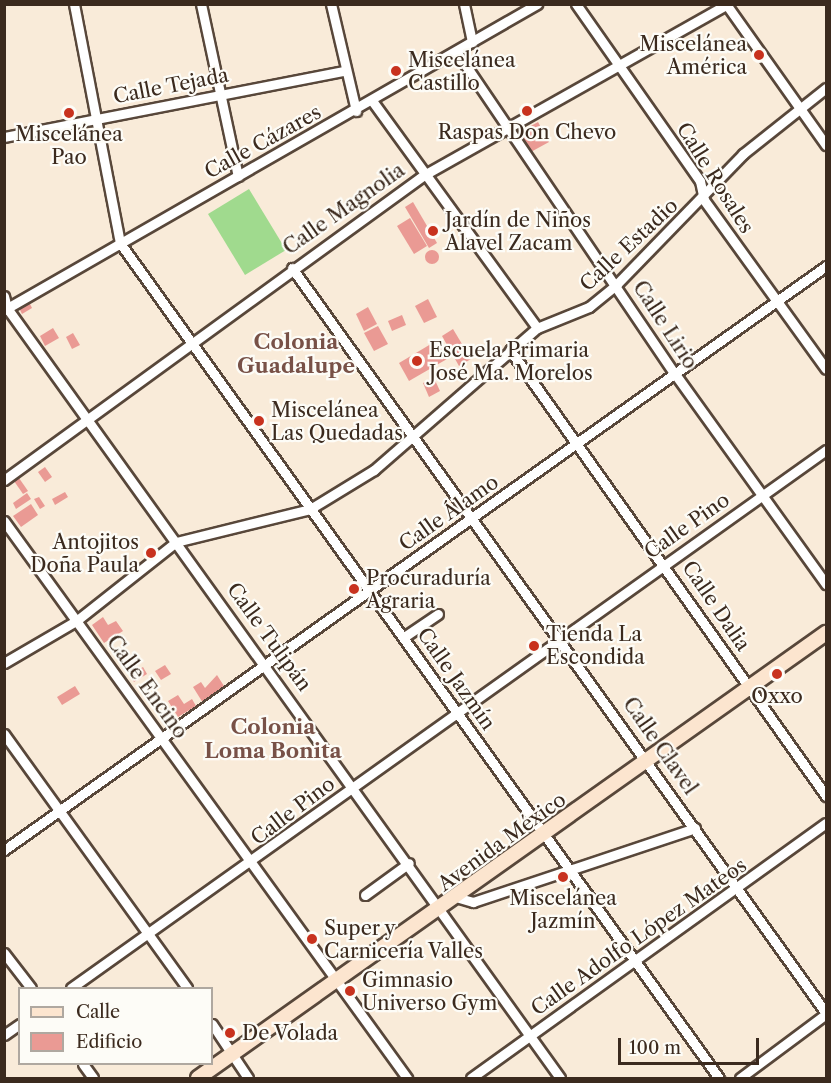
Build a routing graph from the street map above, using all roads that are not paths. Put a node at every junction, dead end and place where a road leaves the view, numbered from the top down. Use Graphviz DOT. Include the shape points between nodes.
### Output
graph roads {
  1 [pos="74,4"];
  2 [pos="201,4"];
  3 [pos="331,4"];
  4 [pos="464,4"];
  5 [pos="537,4"];
  6 [pos="576,4"];
  7 [pos="727,5"];
  8 [pos="472,42"];
  9 [pos="458,54"];
  10 [pos="619,63"];
  11 [pos="345,71"];
  12 [pos="826,88"];
  13 [pos="220,95"];
  14 [pos="373,102"];
  15 [pos="800,104"];
  16 [pos="356,111"];
  17 [pos="98,119"];
  18 [pos="506,129"];
  19 [pos="4,137"];
  20 [pos="826,145"];
  21 [pos="424,175"];
  22 [pos="238,176"];
  23 [pos="704,200"];
  24 [pos="120,243"];
  25 [pos="826,266"];
  26 [pos="292,268"];
  27 [pos="617,284"];
  28 [pos="4,296"];
  29 [pos="776,302"];
  30 [pos="6,309"];
  31 [pos="537,328"];
  32 [pos="191,342"];
  33 [pos="510,350"];
  34 [pos="826,369"];
  35 [pos="675,374"];
  36 [pos="87,420"];
  37 [pos="417,437"];
  38 [pos="577,442"];
  39 [pos="826,450"];
  40 [pos="4,480"];
  41 [pos="763,496"];
  42 [pos="310,509"];
  43 [pos="474,519"];
  44 [pos="4,521"];
  45 [pos="176,542"];
  46 [pos="665,563"];
  47 [pos="826,584"];
  48 [pos="371,590"];
  49 [pos="438,614"];
  50 [pos="76,621"];
  51 [pos="826,633"];
  52 [pos="405,636"];
  53 [pos="561,638"];
  54 [pos="4,663"];
  55 [pos="267,664"];
  56 [pos="750,687"];
  57 [pos="459,714"];
  58 [pos="4,734"];
  59 [pos="161,738"];
  60 [pos="648,759"];
  61 [pos="354,788"];
  62 [pos="826,796"];
  63 [pos="60,811"];
  64 [pos="826,823"];
  65 [pos="695,828"];
  66 [pos="544,834"];
  67 [pos="4,850"];
  68 [pos="253,863"];
  69 [pos="409,863"];
  70 [pos="568,870"];
  71 [pos="739,888"];
  72 [pos="365,896"];
  73 [pos="459,898"];
  74 [pos="442,910"];
  75 [pos="150,934"];
  76 [pos="4,953"];
  77 [pos="635,960"];
  78 [pos="337,981"];
  79 [pos="29,987"];
  80 [pos="72,987"];
  81 [pos="186,987"];
  82 [pos="826,1014"];
  83 [pos="18,1025"];
  84 [pos="213,1026"];
  85 [pos="4,1035"];
  86 [pos="532,1035"];
  87 [pos="232,1054"];
  88 [pos="84,1065"];
  89 [pos="93,1078"];
  90 [pos="198,1078"];
  91 [pos="248,1078"];
  92 [pos="407,1078"];
  93 [pos="471,1078"];
  94 [pos="560,1078"];
  95 [pos="719,1078"];
  96 [pos="740,1078"];
  1 -- 17 [label="street"];
  2 -- 13 [label="street"];
  3 -- 11 [label="street"];
  4 -- 8 [label="street"];
  5 -- 8 [label="street, Calle Cázares"];
  6 -- 10 [label="street, Calle Rosales"];
  7 -- 10 [label="street, Calle Magnolia"];
  7 -- 15 [label="street"];
  8 -- 9 [label="street, Calle Cázares"];
  9 -- 14 [label="street, Calle Cázares"];
  9 -- 18 [label="street, Calle Lirio"];
  10 -- 18 [label="street, Calle Magnolia" via="593,84"];
  10 -- 23 [label="street, Calle Rosales" via="700,181"];
  11 -- 13 [label="street, Calle Tejada"];
  11 -- 16 [label="street"];
  12 -- 15 [label="street, Calle Estadio"];
  13 -- 17 [label="street, Calle Tejada"];
  13 -- 22 [label="street"];
  14 -- 16 [label="street, Calle Cázares"];
  14 -- 21 [label="street"];
  15 -- 20 [label="street"];
  15 -- 23 [label="street, Calle Estadio" via="743,154"];
  16 -- 22 [label="street, Calle Cázares"];
  17 -- 19 [label="street, Calle Tejada"];
  17 -- 24 [label="street"];
  18 -- 21 [label="street, Calle Magnolia"];
  18 -- 27 [label="street, Calle Lirio"];
  21 -- 26 [label="street, Calle Magnolia"];
  21 -- 31 [label="street"];
  22 -- 24 [label="street, Calle Cázares"];
  23 -- 27 [label="street, Calle Estadio"];
  23 -- 29 [label="street, Calle Rosales"];
  24 -- 30 [label="street, Calle Cázares"];
  24 -- 32 [label="street, Calle Jazmín"];
  25 -- 29 [label="street, Calle Álamo"];
  26 -- 32 [label="street, Calle Magnolia"];
  26 -- 37 [label="street, Calle Clavel"];
  27 -- 31 [label="street, Calle Estadio" via="589,307"];
  27 -- 35 [label="street, Calle Lirio"];
  28 -- 30 [label="street"];
  29 -- 34 [label="street, Calle Rosales"];
  29 -- 35 [label="street, Calle Álamo"];
  30 -- 36 [label="street, Calle Tulipán"];
  31 -- 33 [label="street, Calle Estadio"];
  32 -- 36 [label="street, Calle Magnolia"];
  32 -- 42 [label="street, Calle Jazmín"];
  33 -- 37 [label="street, Calle Estadio"];
  33 -- 38 [label="street, Calle Dalia"];
  35 -- 38 [label="street, Calle Álamo"];
  35 -- 41 [label="street, Calle Lirio"];
  36 -- 40 [label="street, Calle Magnolia"];
  36 -- 45 [label="street, Calle Tulipán"];
  37 -- 42 [label="street, Calle Estadio"];
  37 -- 43 [label="street, Calle Clavel"];
  38 -- 43 [label="street, Calle Álamo"];
  38 -- 46 [label="street, Calle Dalia"];
  39 -- 41 [label="street, Calle Pino"];
  41 -- 46 [label="street, Calle Pino"];
  41 -- 47 [label="street, Calle Lirio"];
  42 -- 45 [label="street, Calle Estadio"];
  42 -- 48 [label="street, Calle Jazmín"];
  43 -- 48 [label="street, Calle Álamo"];
  43 -- 53 [label="street, Calle Clavel"];
  44 -- 50 [label="street, Calle Encino"];
  45 -- 50 [label="street, Calle Estadio"];
  45 -- 55 [label="street, Calle Tulipán"];
  46 -- 53 [label="street, Calle Pino"];
  46 -- 56 [label="street, Calle Dalia"];
  48 -- 52 [label="street, Calle Jazmín"];
  48 -- 55 [label="street, Calle Álamo"];
  49 -- 52 [label="street"];
  50 -- 54 [label="street, Calle Estadio"];
  50 -- 59 [label="street, Calle Encino"];
  51 -- 56 [label="street, Avenida México"];
  52 -- 57 [label="street, Calle Jazmín"];
  53 -- 57 [label="street, Calle Pino"];
  53 -- 60 [label="street, Calle Clavel"];
  55 -- 59 [label="street, Calle Álamo"];
  55 -- 61 [label="street, Calle Tulipán"];
  56 -- 60 [label="street, Avenida México"];
  56 -- 62 [label="street, Calle Dalia"];
  57 -- 61 [label="street, Calle Pino"];
  57 -- 66 [label="street, Calle Jazmín"];
  58 -- 63 [label="street"];
  59 -- 63 [label="street, Calle Álamo"];
  59 -- 68 [label="street, Calle Encino"];
  60 -- 65 [label="street, Calle Clavel"];
  60 -- 66 [label="street, Avenida México"];
  61 -- 68 [label="street, Calle Pino"];
  61 -- 69 [label="street, Calle Tulipán"];
  63 -- 67 [label="street, Calle Álamo"];
  63 -- 75 [label="street"];
  64 -- 71 [label="street, Calle Adolfo López Mateos"];
  65 -- 70 [label="street"];
  65 -- 71 [label="street, Calle Clavel"];
  66 -- 70 [label="street, Calle Jazmín"];
  66 -- 73 [label="street, Avenida México"];
  68 -- 75 [label="street, Calle Pino"];
  68 -- 78 [label="street, Calle Encino"];
  69 -- 72 [label="street"];
  69 -- 74 [label="street, Calle Tulipán"];
  70 -- 73 [label="street" via="473,902"];
  70 -- 77 [label="street, Calle Jazmín"];
  71 -- 77 [label="street, Calle Adolfo López Mateos"];
  71 -- 82 [label="street, Calle Clavel"];
  73 -- 74 [label="street, Avenida México"];
  74 -- 78 [label="street, Avenida México"];
  74 -- 86 [label="street, Calle Tulipán"];
  75 -- 80 [label="street, Calle Pino"];
  75 -- 81 [label="street"];
  76 -- 79 [label="street"];
  77 -- 86 [label="street, Calle Adolfo López Mateos"];
  77 -- 95 [label="street, Calle Jazmín"];
  78 -- 87 [label="street, Avenida México"];
  78 -- 92 [label="street, Calle Encino"];
  82 -- 96 [label="street"];
  83 -- 85 [label="street"];
  84 -- 87 [label="street"];
  86 -- 93 [label="street, Calle Adolfo López Mateos"];
  86 -- 94 [label="street, Calle Tulipán"];
  87 -- 90 [label="street, Avenida México"];
  87 -- 91 [label="street"];
  88 -- 89 [label="street"];
}
